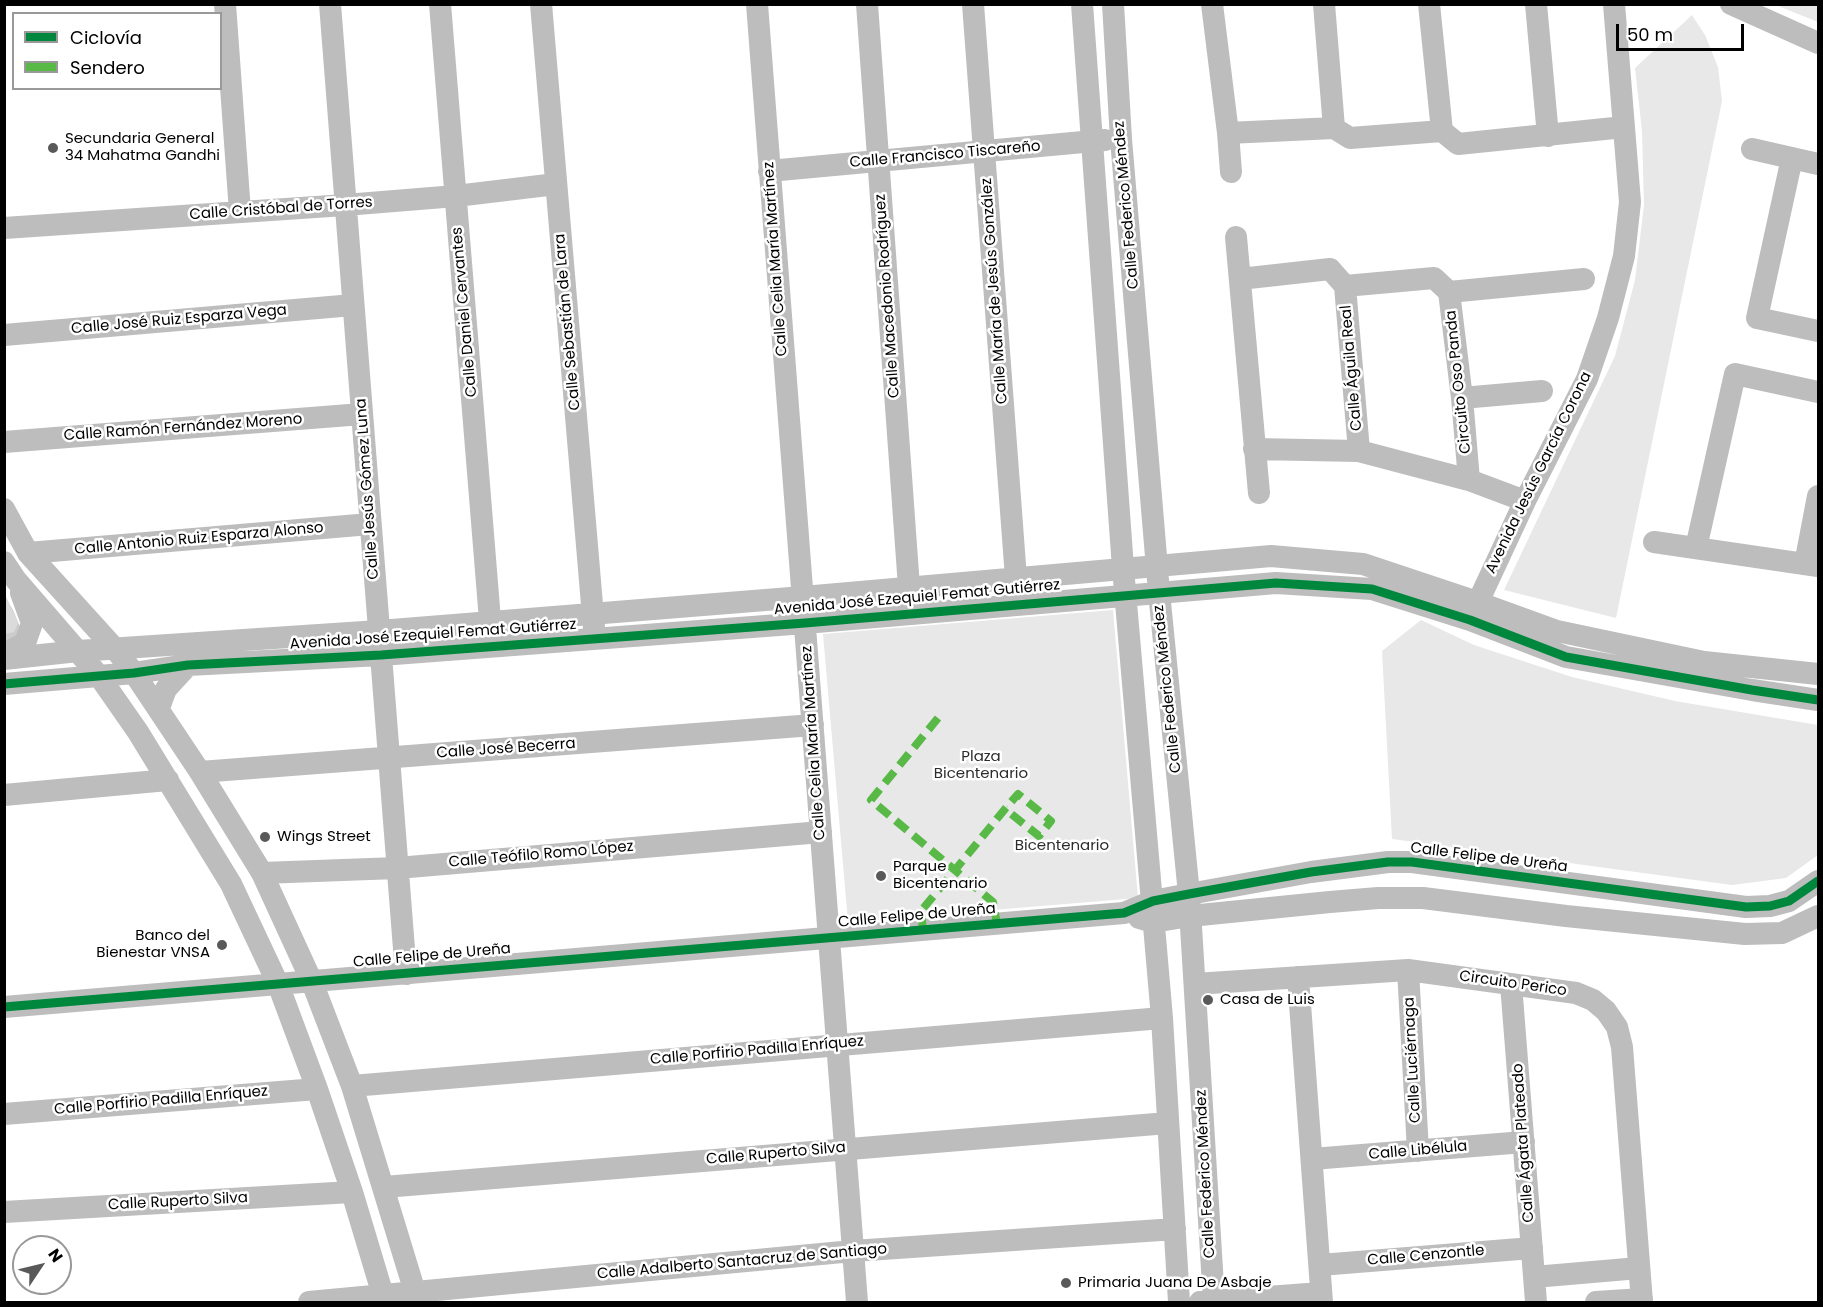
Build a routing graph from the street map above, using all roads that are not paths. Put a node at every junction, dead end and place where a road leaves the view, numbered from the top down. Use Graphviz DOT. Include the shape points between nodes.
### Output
graph roads {
  1 [pos="225,4"];
  2 [pos="330,4"];
  3 [pos="440,4"];
  4 [pos="541,4"];
  5 [pos="757,4"];
  6 [pos="867,4"];
  7 [pos="973,4"];
  8 [pos="1082,4"];
  9 [pos="1113,4"];
  10 [pos="1212,4"];
  11 [pos="1324,4"];
  12 [pos="1429,4"];
  13 [pos="1536,4"];
  14 [pos="1614,4"];
  15 [pos="1731,4"];
  16 [pos="1818,44"];
  17 [pos="1624,127"];
  18 [pos="1334,128"];
  19 [pos="1442,131"];
  20 [pos="1228,133"];
  21 [pos="1548,136"];
  22 [pos="1120,139"];
  23 [pos="1091,141"];
  24 [pos="1752,149"];
  25 [pos="984,151"];
  26 [pos="1792,158"];
  27 [pos="878,161"];
  28 [pos="1818,164"];
  29 [pos="769,171"];
  30 [pos="1231,172"];
  31 [pos="556,184"];
  32 [pos="456,196"];
  33 [pos="345,205"];
  34 [pos="240,212"];
  35 [pos="4,228"];
  36 [pos="1236,237"];
  37 [pos="1240,279"];
  38 [pos="1584,279"];
  39 [pos="1345,286"];
  40 [pos="1449,292"];
  41 [pos="353,305"];
  42 [pos="1818,331"];
  43 [pos="4,335"];
  44 [pos="1542,391"];
  45 [pos="1818,392"];
  46 [pos="1462,398"];
  47 [pos="362,414"];
  48 [pos="4,442"];
  49 [pos="1254,449"];
  50 [pos="1359,451"];
  51 [pos="1468,480"];
  52 [pos="1259,493"];
  53 [pos="1818,496"];
  54 [pos="1526,501"];
  55 [pos="4,509"];
  56 [pos="370,524"];
  57 [pos="1654,542"];
  58 [pos="1696,548"];
  59 [pos="28,553"];
  60 [pos="1157,565"];
  61 [pos="1812,565"];
  62 [pos="1123,568"];
  63 [pos="10,571"];
  64 [pos="1016,578"];
  65 [pos="909,587"];
  66 [pos="1159,592"];
  67 [pos="1125,596"];
  68 [pos="802,597"];
  69 [pos="1474,611"];
  70 [pos="592,613"];
  71 [pos="490,620"];
  72 [pos="805,623"];
  73 [pos="379,630"];
  74 [pos="595,639"];
  75 [pos="115,649"];
  76 [pos="78,651"];
  77 [pos="4,654"];
  78 [pos="381,655"];
  79 [pos="4,659"];
  80 [pos="188,665"];
  81 [pos="134,673"];
  82 [pos="1818,674"];
  83 [pos="99,676"];
  84 [pos="4,684"];
  85 [pos="1818,700"];
  86 [pos="159,708"];
  87 [pos="813,725"];
  88 [pos="389,758"];
  89 [pos="200,772"];
  90 [pos="168,780"];
  91 [pos="4,795"];
  92 [pos="821,832"];
  93 [pos="397,868"];
  94 [pos="262,873"];
  95 [pos="1818,881"];
  96 [pos="1189,905"];
  97 [pos="1153,912"];
  98 [pos="1818,916"];
  99 [pos="829,939"];
  100 [pos="1408,970"];
  101 [pos="406,974"];
  102 [pos="1298,977"];
  103 [pos="312,981"];
  104 [pos="278,984"];
  105 [pos="1195,984"];
  106 [pos="1511,984"];
  107 [pos="4,1007"];
  108 [pos="1162,1018"];
  109 [pos="837,1045"];
  110 [pos="352,1086"];
  111 [pos="317,1089"];
  112 [pos="4,1114"];
  113 [pos="1168,1123"];
  114 [pos="1524,1142"];
  115 [pos="845,1149"];
  116 [pos="1418,1150"];
  117 [pos="1312,1160"];
  118 [pos="384,1187"];
  119 [pos="352,1192"];
  120 [pos="4,1212"];
  121 [pos="1175,1229"];
  122 [pos="1532,1248"];
  123 [pos="853,1251"];
  124 [pos="1320,1265"];
  125 [pos="1639,1268"];
  126 [pos="1534,1278"];
  127 [pos="416,1297"];
  128 [pos="1321,1298"];
  129 [pos="384,1300"];
  130 [pos="1642,1301"];
  131 [pos="309,1302"];
  132 [pos="857,1302"];
  133 [pos="1179,1302"];
  134 [pos="1209,1302"];
  135 [pos="1536,1302"];
  136 [pos="1596,1302"];
  1 -- 34 [label="street"];
  2 -- 33 [label="street, Calle Jesús Gómez Luna"];
  3 -- 32 [label="street, Calle Daniel Cervantes"];
  4 -- 31 [label="street, Calle Sebastián de Lara"];
  5 -- 29 [label="street, Calle Celia María Martínez"];
  6 -- 27 [label="street, Calle Macedonio Rodríguez"];
  7 -- 25 [label="street, Calle María de Jesús González"];
  8 -- 23 [label="street, Calle Federico Méndez"];
  9 -- 22 [label="street, Calle Federico Méndez"];
  10 -- 20 [label="street"];
  11 -- 18 [label="street"];
  12 -- 19 [label="street"];
  13 -- 21 [label="street"];
  14 -- 17 [label="street, Avenida Jesús García Corona"];
  15 -- 16 [label="street"];
  17 -- 21 [label="street"];
  17 -- 54 [label="street, Avenida Jesús García Corona" via="1629,202 1624,256 1608,318 1587,379"];
  18 -- 19 [label="street" via="1350,138"];
  18 -- 20 [label="street"];
  19 -- 21 [label="street" via="1458,144"];
  20 -- 30 [label="street"];
  22 -- 23 [label="street, Calle Francisco Tiscareño"];
  22 -- 60 [label="street, Calle Federico Méndez"];
  23 -- 25 [label="street, Calle Francisco Tiscareño"];
  23 -- 62 [label="street, Calle Federico Méndez"];
  24 -- 26 [label="street"];
  25 -- 27 [label="street, Calle Francisco Tiscareño"];
  25 -- 64 [label="street, Calle María de Jesús González"];
  26 -- 28 [label="street"];
  26 -- 42 [label="street" via="1757,318"];
  27 -- 29 [label="street, Calle Francisco Tiscareño"];
  27 -- 65 [label="street, Calle Macedonio Rodríguez"];
  29 -- 68 [label="street, Calle Celia María Martínez"];
  31 -- 32 [label="street, Calle Cristóbal de Torres"];
  31 -- 70 [label="street, Calle Sebastián de Lara"];
  32 -- 33 [label="street, Calle Cristóbal de Torres"];
  32 -- 71 [label="street, Calle Daniel Cervantes"];
  33 -- 34 [label="street, Calle Cristóbal de Torres"];
  33 -- 41 [label="street, Calle Jesús Gómez Luna"];
  34 -- 35 [label="street, Calle Cristóbal de Torres"];
  36 -- 37 [label="street"];
  37 -- 39 [label="street" via="1330,269"];
  37 -- 49 [label="street"];
  38 -- 40 [label="street"];
  39 -- 40 [label="street, Circuito Oso Panda" via="1434,278"];
  39 -- 50 [label="street, Calle Águila Real"];
  40 -- 46 [label="street, Circuito Oso Panda"];
  41 -- 43 [label="street, Calle José Ruiz Esparza Vega"];
  41 -- 47 [label="street, Calle Jesús Gómez Luna"];
  44 -- 46 [label="street"];
  45 -- 58 [label="street" via="1735,374"];
  46 -- 51 [label="street, Circuito Oso Panda"];
  47 -- 48 [label="street, Calle Ramón Fernández Moreno"];
  47 -- 56 [label="street, Calle Jesús Gómez Luna"];
  49 -- 50 [label="street, Circuito Oso Panda"];
  49 -- 52 [label="street"];
  50 -- 51 [label="street, Circuito Oso Panda"];
  51 -- 54 [label="street, Circuito Oso Panda"];
  53 -- 61 [label="street"];
  54 -- 69 [label="street, Avenida Jesús García Corona"];
  55 -- 59 [label="street"];
  56 -- 59 [label="street, Calle Antonio Ruiz Esparza Alonso"];
  56 -- 73 [label="street, Calle Jesús Gómez Luna"];
  57 -- 58 [label="street"];
  58 -- 61 [label="street"];
  59 -- 75 [label="street"];
  60 -- 62 [label="street, Avenida José Ezequiel Femat Gutiérrez"];
  60 -- 66 [label="street, Calle Federico Méndez"];
  60 -- 69 [label="street, Avenida José Ezequiel Femat Gutiérrez" via="1271,556 1363,564"];
  62 -- 64 [label="street, Avenida José Ezequiel Femat Gutiérrez"];
  62 -- 67 [label="street, Calle Federico Méndez"];
  63 -- 76 [label="street"];
  63 -- 77 [label="street" via="32,623 25,644"];
  64 -- 65 [label="street, Avenida José Ezequiel Femat Gutiérrez"];
  65 -- 68 [label="street, Avenida José Ezequiel Femat Gutiérrez"];
  66 -- 67 [label="street, Avenida José Ezequiel Femat Gutiérrez"];
  66 -- 69 [label="street, Avenida José Ezequiel Femat Gutiérrez" via="1276,583 1372,590"];
  66 -- 96 [label="street, Calle Federico Méndez"];
  67 -- 72 [label="street, Avenida José Ezequiel Femat Gutiérrez"];
  67 -- 97 [label="street, Calle Federico Méndez"];
  68 -- 70 [label="street, Avenida José Ezequiel Femat Gutiérrez"];
  68 -- 72 [label="street, Calle Celia María Martínez"];
  69 -- 82 [label="street, Avenida José Ezequiel Femat Gutiérrez" via="1704,662"];
  69 -- 85 [label="street, Avenida José Ezequiel Femat Gutiérrez" via="1566,657"];
  70 -- 71 [label="street, Avenida José Ezequiel Femat Gutiérrez"];
  70 -- 74 [label="street, Calle Sebastián de Lara"];
  71 -- 73 [label="street, Avenida José Ezequiel Femat Gutiérrez"];
  72 -- 74 [label="street, Avenida José Ezequiel Femat Gutiérrez"];
  72 -- 87 [label="street, Calle Celia María Martínez"];
  73 -- 75 [label="street, Avenida José Ezequiel Femat Gutiérrez"];
  73 -- 78 [label="street, Calle Jesús Gómez Luna"];
  74 -- 78 [label="street, Avenida José Ezequiel Femat Gutiérrez"];
  75 -- 76 [label="street, Avenida José Ezequiel Femat Gutiérrez"];
  75 -- 81 [label="street"];
  76 -- 79 [label="street, Avenida José Ezequiel Femat Gutiérrez"];
  76 -- 83 [label="street"];
  78 -- 80 [label="street, Avenida José Ezequiel Femat Gutiérrez"];
  78 -- 88 [label="street, Calle Jesús Gómez Luna"];
  80 -- 81 [label="street, Avenida José Ezequiel Femat Gutiérrez"];
  80 -- 86 [label="street" via="166,689"];
  81 -- 83 [label="street, Avenida José Ezequiel Femat Gutiérrez"];
  81 -- 86 [label="street"];
  83 -- 84 [label="street, Avenida José Ezequiel Femat Gutiérrez"];
  83 -- 90 [label="street"];
  86 -- 89 [label="street"];
  87 -- 88 [label="street, Calle José Becerra"];
  87 -- 92 [label="street, Calle Celia María Martínez"];
  88 -- 89 [label="street, Calle José Becerra"];
  88 -- 93 [label="street, Calle Jesús Gómez Luna"];
  89 -- 94 [label="street"];
  90 -- 91 [label="street"];
  90 -- 104 [label="street" via="231,884"];
  92 -- 93 [label="street, Calle Teófilo Romo López"];
  92 -- 99 [label="street, Calle Celia María Martínez"];
  93 -- 94 [label="street, Calle Teófilo Romo López"];
  93 -- 101 [label="street, Calle Jesús Gómez Luna"];
  94 -- 103 [label="street"];
  95 -- 96 [label="street, Calle Felipe de Ureña" via="1789,901 1746,907 1388,862 1311,872"];
  96 -- 97 [label="street, Calle Felipe de Ureña"];
  96 -- 98 [label="street, Calle Felipe de Ureña" via="1423,898 1745,934 1782,933"];
  96 -- 105 [label="street, Calle Federico Méndez"];
  97 -- 99 [label="street, Calle Felipe de Ureña"];
  97 -- 108 [label="street, Calle Federico Méndez"];
  99 -- 101 [label="street, Calle Felipe de Ureña"];
  99 -- 109 [label="street, Calle Celia María Martínez"];
  100 -- 102 [label="street, Circuito Perico"];
  100 -- 106 [label="street, Circuito Perico"];
  100 -- 116 [label="street, Calle Luciérnaga"];
  101 -- 103 [label="street, Calle Felipe de Ureña"];
  102 -- 105 [label="street, Circuito Perico"];
  102 -- 117 [label="street"];
  103 -- 104 [label="street, Calle Felipe de Ureña"];
  103 -- 110 [label="street"];
  104 -- 107 [label="street, Calle Felipe de Ureña"];
  104 -- 111 [label="street"];
  105 -- 134 [label="street, Calle Federico Méndez"];
  106 -- 114 [label="street, Calle Ágata Plateado"];
  106 -- 125 [label="street, Circuito Perico" via="1576,993 1593,1000 1617,1026 1622,1047"];
  108 -- 109 [label="street, Calle Porfirio Padilla Enríquez"];
  108 -- 113 [label="street, Calle Federico Méndez"];
  109 -- 110 [label="street, Calle Porfirio Padilla Enríquez"];
  109 -- 115 [label="street, Calle Celia María Martínez"];
  110 -- 118 [label="street"];
  111 -- 112 [label="street, Calle Porfirio Padilla Enríquez"];
  111 -- 119 [label="street"];
  113 -- 115 [label="street, Calle Ruperto Silva"];
  113 -- 121 [label="street, Calle Federico Méndez"];
  114 -- 116 [label="street, Calle Libélula"];
  114 -- 122 [label="street, Calle Ágata Plateado"];
  115 -- 118 [label="street, Calle Ruperto Silva"];
  115 -- 123 [label="street, Calle Celia María Martínez"];
  116 -- 117 [label="street, Calle Libélula"];
  117 -- 124 [label="street"];
  118 -- 127 [label="street"];
  119 -- 120 [label="street, Calle Ruperto Silva"];
  119 -- 129 [label="street"];
  121 -- 123 [label="street, Calle Adalberto Santacruz de Santiago"];
  121 -- 133 [label="street, Calle Federico Méndez"];
  122 -- 124 [label="street, Calle Cenzontle"];
  122 -- 126 [label="street, Calle Ágata Plateado"];
  123 -- 127 [label="street, Calle Adalberto Santacruz de Santiago"];
  123 -- 132 [label="street, Calle Celia María Martínez"];
  124 -- 128 [label="street"];
  125 -- 126 [label="street"];
  125 -- 130 [label="street, Circuito Perico"];
  126 -- 135 [label="street, Calle Ágata Plateado"];
  127 -- 129 [label="street, Calle Adalberto Santacruz de Santiago"];
  128 -- 134 [label="street"];
  129 -- 131 [label="street, Calle Adalberto Santacruz de Santiago"];
  130 -- 136 [label="street, Circuito Perico"];
}
